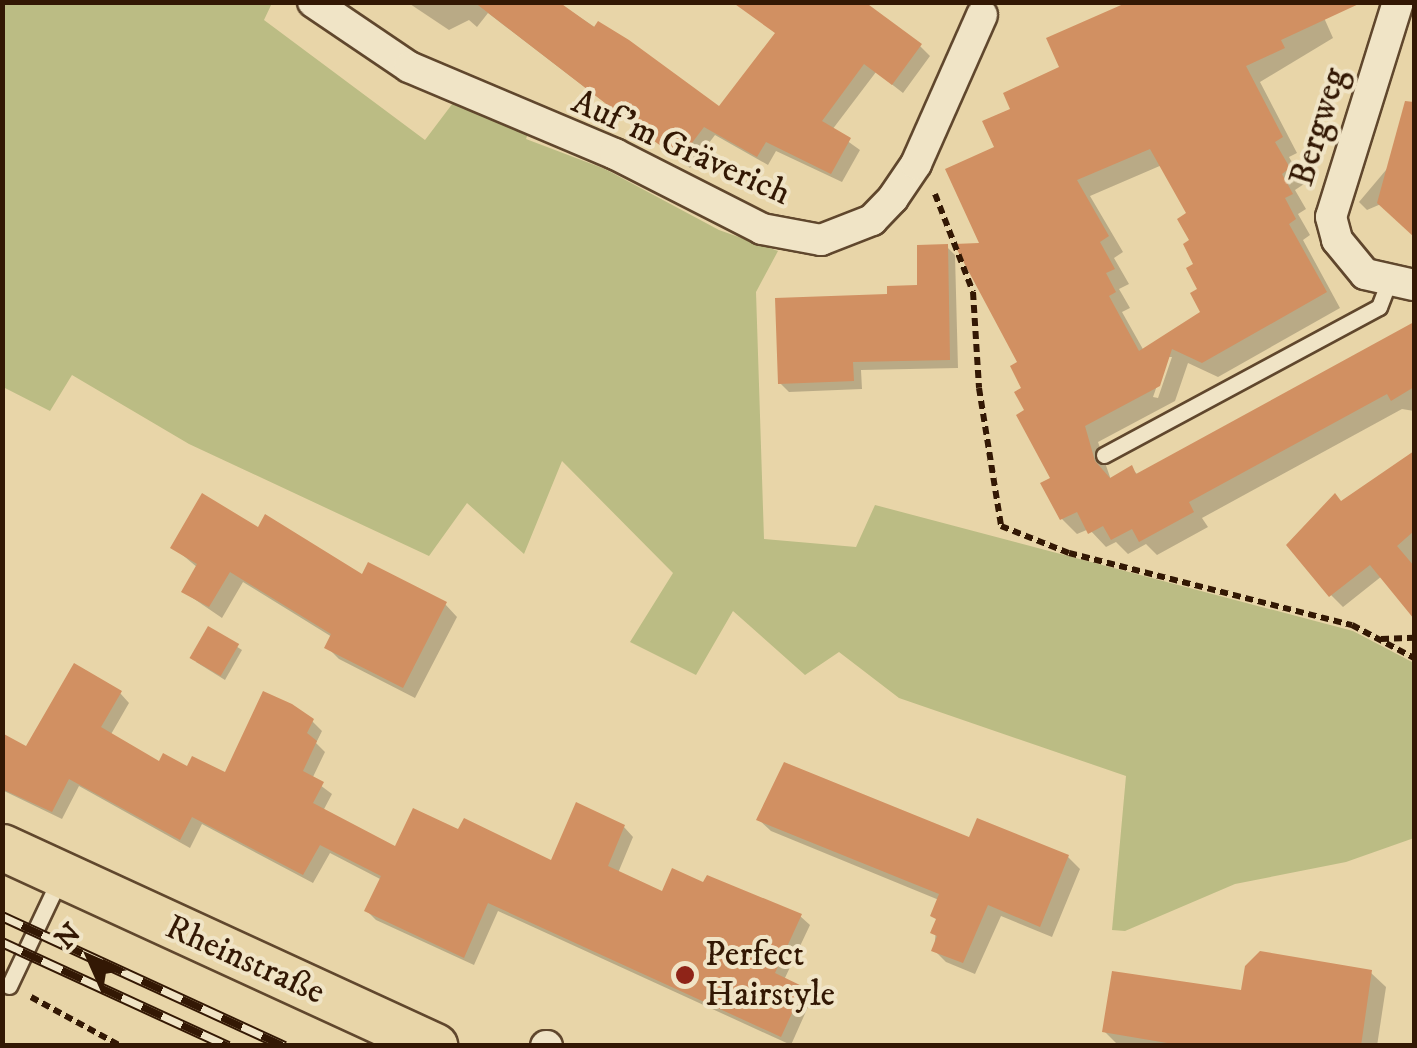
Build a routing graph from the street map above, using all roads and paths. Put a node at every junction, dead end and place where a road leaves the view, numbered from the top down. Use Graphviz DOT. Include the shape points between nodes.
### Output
graph roads {
  1 [pos="313,2"];
  2 [pos="1398,2"];
  3 [pos="983,7"];
  4 [pos="916,164"];
  5 [pos="1401,284"];
  6 [pos="1104,455"];
  7 [pos="1414,638"];
  8 [pos="1380,639"];
  9 [pos="1414,658"];
  10 [pos="2,847"];
  11 [pos="61,875"];
  12 [pos="9,986"];
  13 [pos="121,1046"];
  14 [pos="434,1046"];
  1 -- 4 [label="street, Auf'm Gräverich" via="409,68 615,154 792,239 834,238 872,220"];
  2 -- 5 [label="street, Bergweg" via="1331,217 1350,259"];
  3 -- 4 [label="street, Auf'm Gräverich"];
  4 -- 8 [label="path" via="929,178 974,292 979,388 1001,526 1068,552 1265,600"];
  5 -- 6 [label="lane" via="1379,307"];
  7 -- 8 [label="path"];
  8 -- 9 [label="path"];
  10 -- 11 [label="main road, Rheinstraße"];
  11 -- 12 [label="lane"];
  11 -- 14 [label="main road, Rheinstraße"];
  12 -- 13 [label="path"];
}
